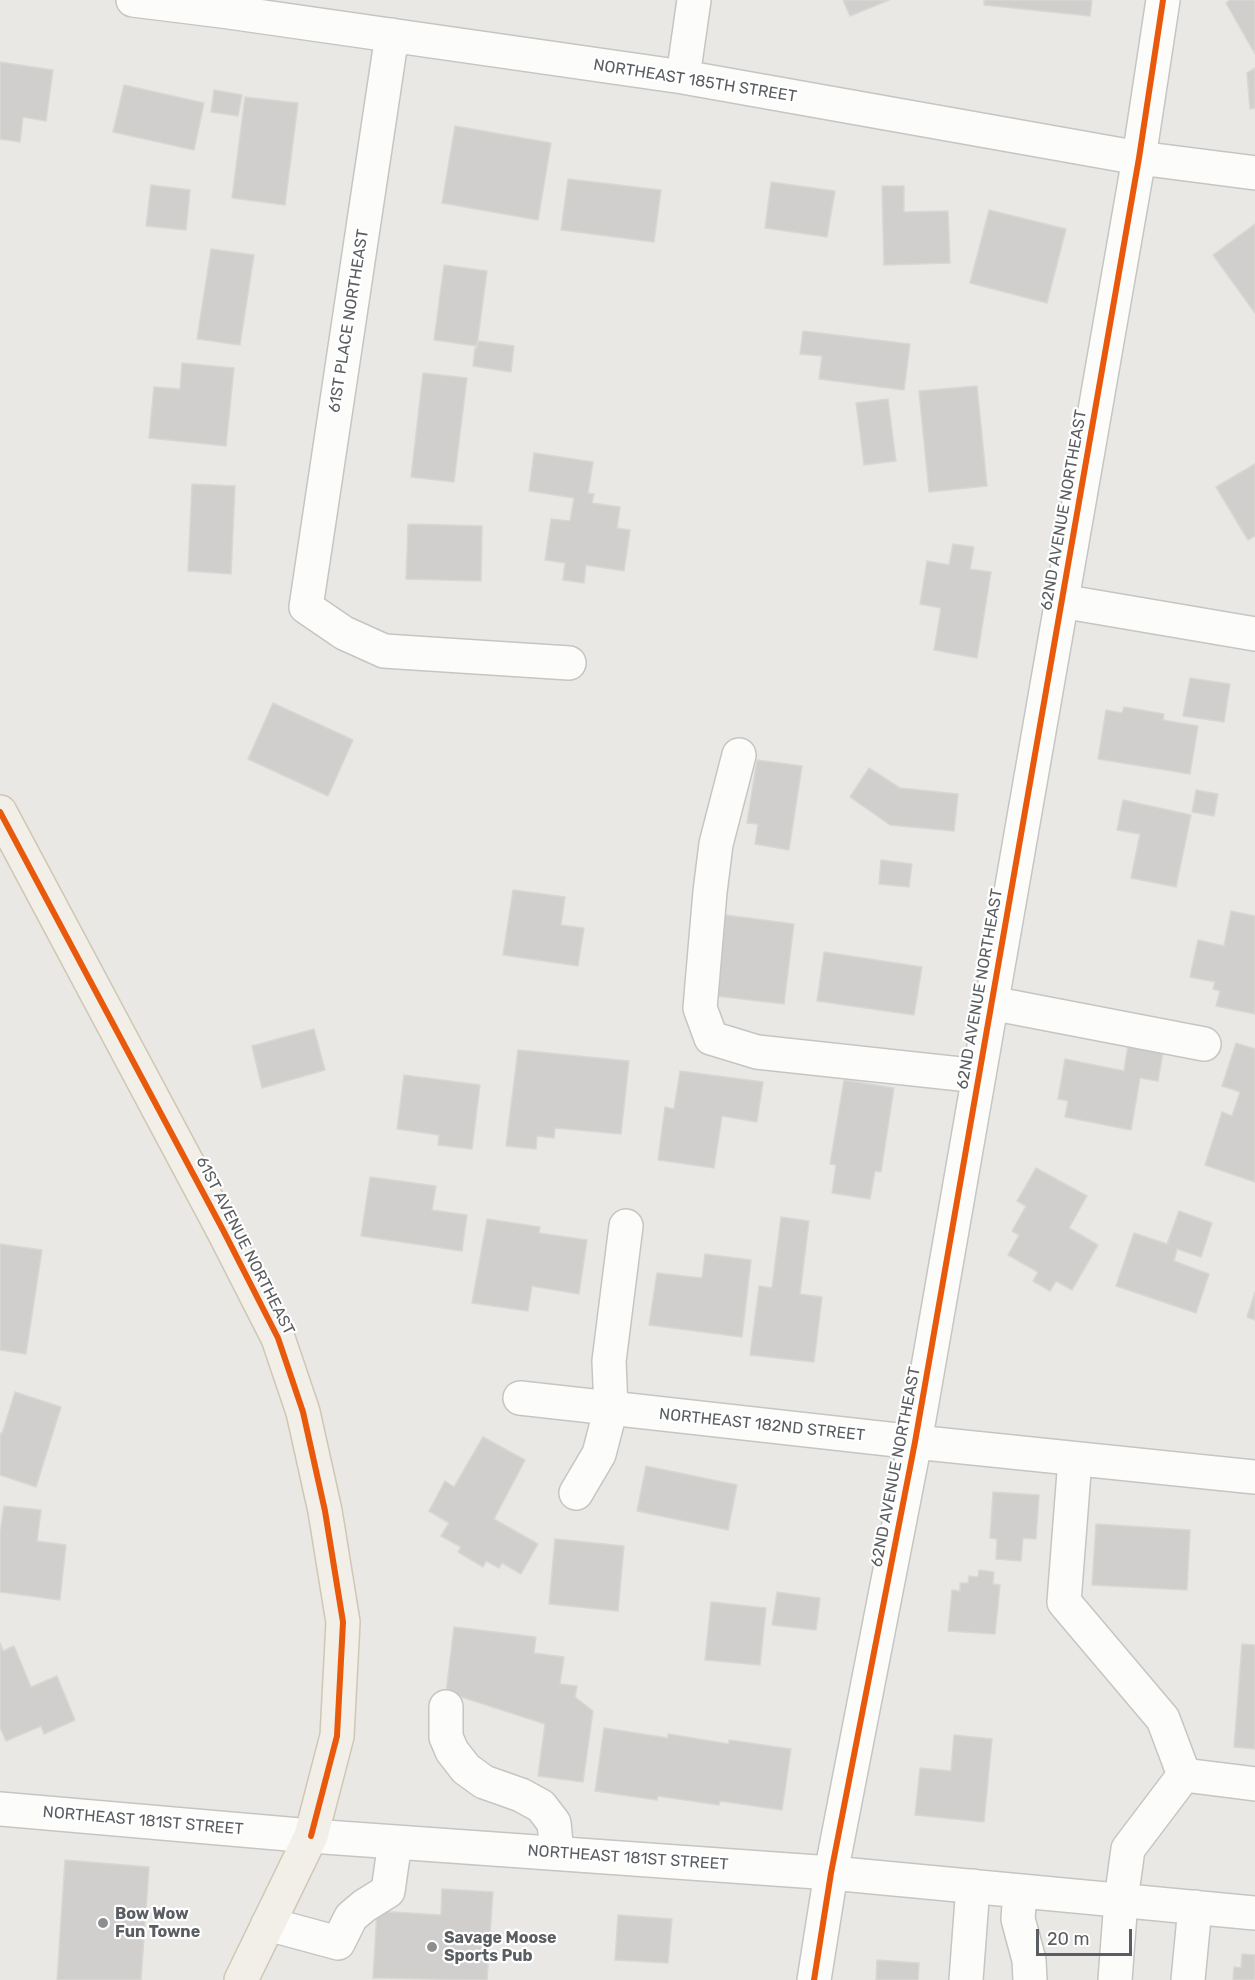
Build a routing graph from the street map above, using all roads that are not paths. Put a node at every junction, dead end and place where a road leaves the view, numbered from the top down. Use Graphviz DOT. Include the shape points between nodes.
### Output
graph roads {
  1 [pos="133,0"];
  2 [pos="694,0"];
  3 [pos="1163,0"];
  4 [pos="223,5"];
  5 [pos="392,35"];
  6 [pos="683,77"];
  7 [pos="1139,158"];
  8 [pos="1255,173"];
  9 [pos="1061,601"];
  10 [pos="1255,634"];
  11 [pos="569,663"];
  12 [pos="739,755"];
  13 [pos="0,812"];
  14 [pos="991,1003"];
  15 [pos="1204,1044"];
  16 [pos="979,1076"];
  17 [pos="626,1226"];
  18 [pos="520,1398"];
  19 [pos="611,1408"];
  20 [pos="915,1442"];
  21 [pos="1075,1459"];
  22 [pos="1255,1477"];
  23 [pos="576,1493"];
  24 [pos="446,1707"];
  25 [pos="1184,1775"];
  26 [pos="1255,1784"];
  27 [pos="0,1809"];
  28 [pos="311,1836"];
  29 [pos="395,1842"];
  30 [pos="557,1853"];
  31 [pos="831,1873"];
  32 [pos="973,1886"];
  33 [pos="1020,1891"];
  34 [pos="1121,1900"];
  35 [pos="1195,1907"];
  36 [pos="1255,1913"];
  37 [pos="268,1924"];
  38 [pos="241,1980"];
  39 [pos="814,1980"];
  40 [pos="966,1980"];
  41 [pos="1030,1980"];
  42 [pos="1115,1980"];
  43 [pos="1188,1980"];
  1 -- 4 [label="street, NORTHEAST 185TH STREET"];
  2 -- 6 [label="street"];
  3 -- 7 [label="street, 62ND AVENUE NORTHEAST"];
  4 -- 5 [label="street, NORTHEAST 185TH STREET"];
  5 -- 6 [label="street, NORTHEAST 185TH STREET"];
  5 -- 11 [label="street, 61ST PLACE NORTHEAST" via="306,607 344,633 384,651"];
  6 -- 7 [label="street, NORTHEAST 185TH STREET"];
  7 -- 8 [label="street, NORTHEAST 185TH STREET"];
  7 -- 9 [label="street, 62ND AVENUE NORTHEAST"];
  9 -- 10 [label="street"];
  9 -- 14 [label="street, 62ND AVENUE NORTHEAST"];
  12 -- 16 [label="street" via="716,844 710,892 700,1008 711,1038 757,1052"];
  13 -- 28 [label="main road, 61ST AVENUE NORTHEAST" via="278,1338 303,1412 325,1511 343,1622 337,1736"];
  14 -- 15 [label="street"];
  14 -- 16 [label="street, 62ND AVENUE NORTHEAST"];
  16 -- 20 [label="street, 62ND AVENUE NORTHEAST"];
  17 -- 19 [label="street" via="609,1361"];
  18 -- 19 [label="street, NORTHEAST 182ND STREET"];
  19 -- 20 [label="street, NORTHEAST 182ND STREET"];
  19 -- 23 [label="street" via="599,1454"];
  20 -- 21 [label="street, NORTHEAST 182ND STREET"];
  20 -- 31 [label="street, 62ND AVENUE NORTHEAST"];
  21 -- 22 [label="street, NORTHEAST 182ND STREET"];
  21 -- 25 [label="street" via="1064,1602 1163,1719"];
  24 -- 30 [label="street" via="446,1737 452,1751 466,1769 484,1782 541,1806 554,1823"];
  25 -- 26 [label="street"];
  25 -- 34 [label="street" via="1128,1849"];
  27 -- 28 [label="street, NORTHEAST 181ST STREET"];
  28 -- 29 [label="street, NORTHEAST 181ST STREET"];
  28 -- 37 [label="main road, 61ST AVENUE NORTHEAST"];
  29 -- 30 [label="street, NORTHEAST 181ST STREET"];
  29 -- 37 [label="street" via="388,1891 351,1917 338,1943"];
  30 -- 31 [label="street, NORTHEAST 181ST STREET"];
  31 -- 32 [label="street, NORTHEAST 181ST STREET"];
  31 -- 39 [label="street, 62ND AVENUE NORTHEAST"];
  32 -- 33 [label="street, NORTHEAST 181ST STREET"];
  32 -- 40 [label="street"];
  33 -- 34 [label="street, NORTHEAST 181ST STREET"];
  33 -- 41 [label="street" via="1018,1919"];
  34 -- 35 [label="street, NORTHEAST 181ST STREET"];
  34 -- 42 [label="street"];
  35 -- 36 [label="street, NORTHEAST 181ST STREET"];
  35 -- 43 [label="street"];
  37 -- 38 [label="main road, 61ST AVENUE NORTHEAST"];
}
